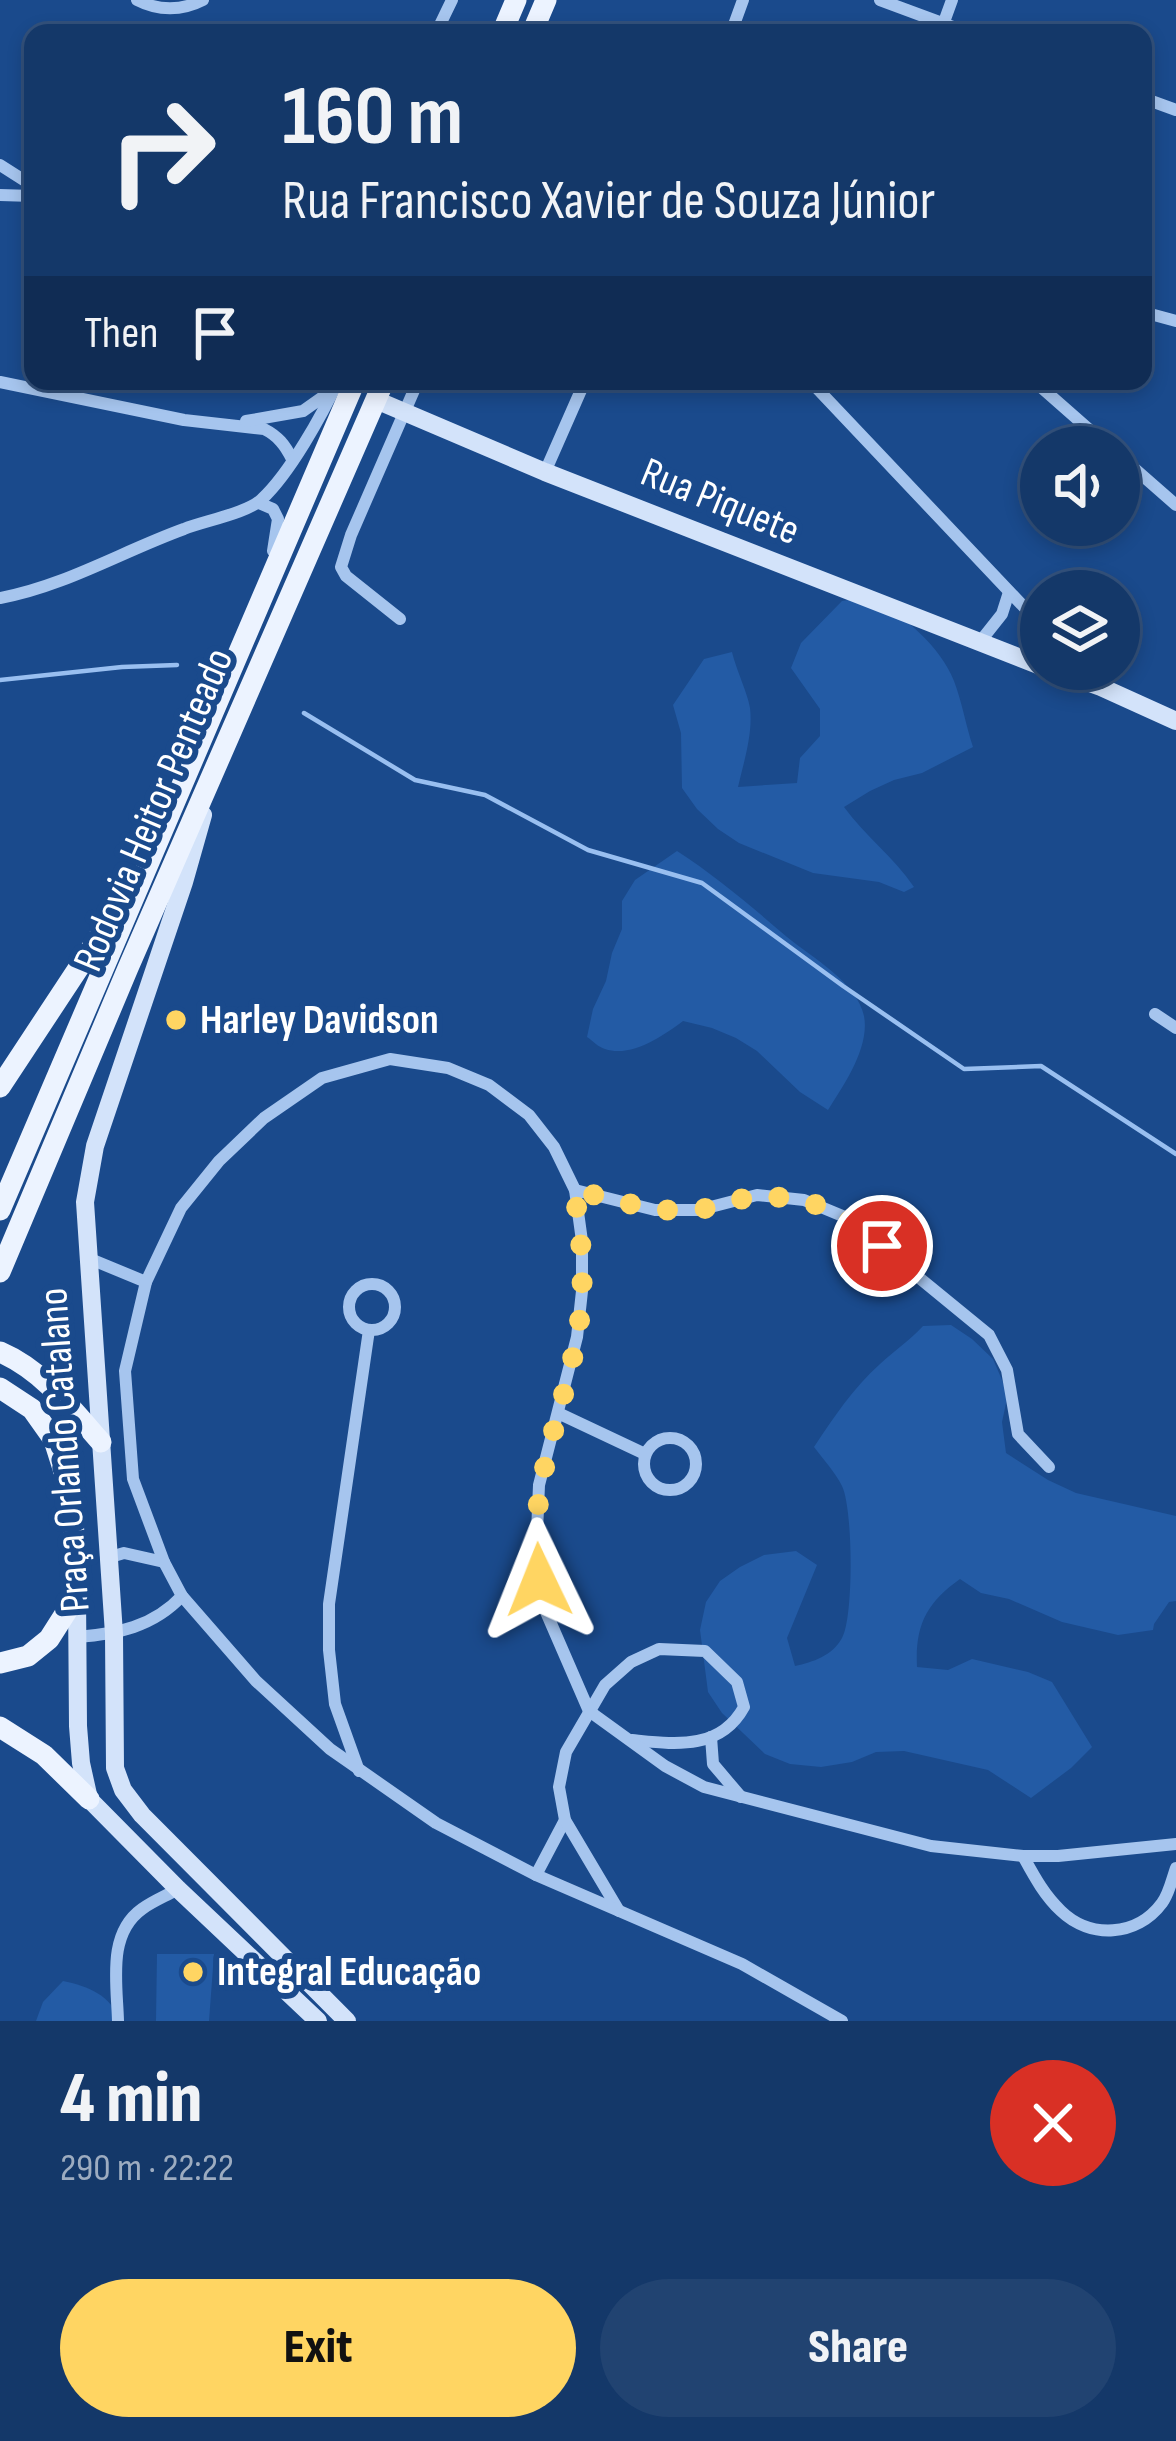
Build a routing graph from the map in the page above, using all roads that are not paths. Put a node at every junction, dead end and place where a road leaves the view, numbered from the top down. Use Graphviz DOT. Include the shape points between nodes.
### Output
graph roads {
  1 [pos="137,0"];
  2 [pos="203,0"];
  3 [pos="880,0"];
  4 [pos="933,24"];
  5 [pos="39,390"];
  6 [pos="334,390"];
  7 [pos="339,390"];
  8 [pos="341,390"];
  9 [pos="380,390"];
  10 [pos="414,390"];
  11 [pos="581,390"];
  12 [pos="818,390"];
  13 [pos="1044,390"];
  14 [pos="405,411"];
  15 [pos="221,424"];
  16 [pos="1085,426"];
  17 [pos="292,459"];
  18 [pos="545,472"];
  19 [pos="1140,473"];
  20 [pos="259,503"];
  21 [pos="1176,505"];
  22 [pos="267,587"];
  23 [pos="1009,592"];
  24 [pos="0,598"];
  25 [pos="1020,603"];
  26 [pos="400,619"];
  27 [pos="979,643"];
  28 [pos="1020,658"];
  29 [pos="1107,690"];
  30 [pos="1173,723"];
  31 [pos="219,758"];
  32 [pos="152,856"];
  33 [pos="1155,1014"];
  34 [pos="1176,1028"];
  35 [pos="0,1087"];
  36 [pos="574,1190"];
  37 [pos="0,1210"];
  38 [pos="88,1258"];
  39 [pos="0,1272"];
  40 [pos="146,1282"];
  41 [pos="369,1330"];
  42 [pos="7,1355"];
  43 [pos="0,1388"];
  44 [pos="558,1413"];
  45 [pos="101,1442"];
  46 [pos="645,1454"];
  47 [pos="1048,1467"];
  48 [pos="107,1558"];
  49 [pos="164,1562"];
  50 [pos="77,1595"];
  51 [pos="182,1597"];
  52 [pos="114,1634"];
  53 [pos="77,1637"];
  54 [pos="0,1663"];
  55 [pos="589,1711"];
  56 [pos="0,1727"];
  57 [pos="711,1737"];
  58 [pos="631,1740"];
  59 [pos="360,1772"];
  60 [pos="742,1798"];
  61 [pos="89,1799"];
  62 [pos="565,1820"];
  63 [pos="1176,1844"];
  64 [pos="1022,1856"];
  65 [pos="1176,1868"];
  66 [pos="536,1876"];
  67 [pos="178,1889"];
  68 [pos="619,1911"];
  69 [pos="118,2021"];
  70 [pos="319,2021"];
  71 [pos="347,2021"];
  72 [pos="842,2021"];
  1 -- 2 [label="street" via="166,9"];
  3 -- 4 [label="street"];
  5 -- 15 [label="street"];
  6 -- 15 [label="street" via="303,411"];
  7 -- 17 [label="street"];
  8 -- 22 [label="main road, Rodovia Heitor Penteado"];
  9 -- 14 [label="main road, Rua Piquete"];
  9 -- 31 [label="main road, Rodovia Heitor Penteado"];
  10 -- 14 [label="street"];
  11 -- 18 [label="street"];
  12 -- 23 [label="street"];
  13 -- 16 [label="street"];
  14 -- 18 [label="main road, Rua Piquete"];
  14 -- 26 [label="street" via="341,567"];
  15 -- 17 [label="street" via="264,429"];
  17 -- 20 [label="street"];
  18 -- 27 [label="main road, Rua Piquete"];
  19 -- 21 [label="street"];
  20 -- 22 [label="street" via="278,519"];
  20 -- 24 [label="street"];
  22 -- 32 [label="main road, Rodovia Heitor Penteado"];
  23 -- 25 [label="street"];
  23 -- 27 [label="street"];
  27 -- 28 [label="main road, Rua Piquete"];
  29 -- 30 [label="main road"];
  31 -- 38 [label="main road" via="95,1146"];
  31 -- 39 [label="main road, Rodovia Heitor Penteado"];
  32 -- 35 [label="main road"];
  32 -- 37 [label="main road, Rodovia Heitor Penteado"];
  33 -- 34 [label="street"];
  36 -- 40 [label="street" via="529,1115 489,1085 448,1068 390,1059 322,1078 264,1118 181,1208"];
  36 -- 44 [label="street" via="583,1291"];
  36 -- 47 [label="street" via="655,1210 699,1210 757,1195 805,1200 845,1217 989,1335 1007,1370 1018,1433"];
  38 -- 40 [label="street, Praça Orlando Catalano"];
  38 -- 45 [label="main road, Praça Orlando Catalano"];
  40 -- 49 [label="street, Praça Orlando Catalano" via="125,1372 127,1428 133,1479"];
  41 -- 59 [label="street" via="329,1604 334,1704"];
  42 -- 45 [label="main road" via="47,1382"];
  43 -- 50 [label="main road" via="32,1409 54,1439 72,1497"];
  44 -- 46 [label="street"];
  44 -- 55 [label="street" via="539,1485 536,1556 543,1605"];
  45 -- 48 [label="main road, Praça Orlando Catalano"];
  46 -- 46 [label="street" via="666,1438 683,1442 694,1455 694,1473 676,1490 660,1489 648,1478"];
  48 -- 49 [label="street" via="124,1553"];
  48 -- 52 [label="main road, Praça Orlando Catalano"];
  49 -- 51 [label="street, Praça Orlando Catalano"];
  50 -- 53 [label="main road"];
  50 -- 54 [label="main road" via="49,1639 28,1656"];
  51 -- 52 [label="street" via="150,1622"];
  51 -- 59 [label="street, Praça Orlando Catalano" via="256,1681"];
  52 -- 53 [label="street"];
  52 -- 71 [label="main road, Praça Orlando Catalano" via="115,1768 123,1790"];
  53 -- 61 [label="main road"];
  55 -- 57 [label="street" via="631,1662 659,1649 705,1651 736,1682 744,1707"];
  55 -- 58 [label="street"];
  55 -- 62 [label="street" via="566,1752"];
  56 -- 61 [label="main road"];
  57 -- 58 [label="street" via="686,1744"];
  57 -- 60 [label="street" via="712,1764"];
  58 -- 60 [label="street" via="687,1779"];
  59 -- 66 [label="street, Praça Orlando Catalano"];
  60 -- 64 [label="street" via="932,1846"];
  61 -- 67 [label="main road"];
  62 -- 66 [label="street"];
  62 -- 68 [label="street"];
  63 -- 64 [label="street"];
  64 -- 65 [label="street" via="1065,1916 1089,1930 1142,1924 1164,1901"];
  66 -- 68 [label="street, Praça Orlando Catalano"];
  67 -- 69 [label="street" via="124,1929 116,1952"];
  67 -- 70 [label="main road"];
  68 -- 72 [label="street, Praça Orlando Catalano" via="742,1964"];
}
